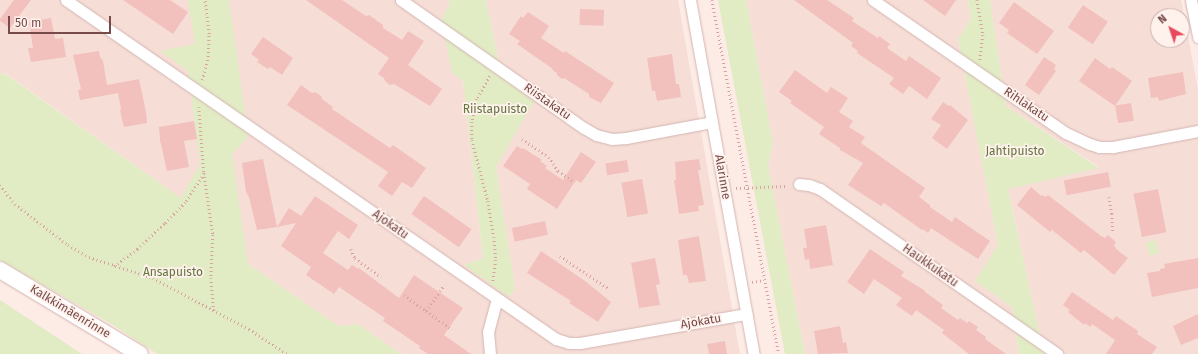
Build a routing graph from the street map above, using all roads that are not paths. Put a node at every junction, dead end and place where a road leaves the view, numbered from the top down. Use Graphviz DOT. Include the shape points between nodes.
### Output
graph roads {
  1 [pos="66,0"];
  2 [pos="401,0"];
  3 [pos="690,0"];
  4 [pos="873,0"];
  5 [pos="1191,0"];
  6 [pos="1198,37"];
  7 [pos="712,122"];
  8 [pos="1198,131"];
  9 [pos="799,184"];
  10 [pos="0,270"];
  11 [pos="493,296"];
  12 [pos="747,314"];
  13 [pos="140,354"];
  14 [pos="490,354"];
  15 [pos="754,354"];
  16 [pos="1057,354"];
  1 -- 11 [label="street, Ajokatu"];
  2 -- 7 [label="street, Riistakatu" via="596,135 612,139 626,138"];
  3 -- 7 [label="street, Alarinne"];
  4 -- 8 [label="street, Rihlakatu" via="1066,133 1099,147 1112,147"];
  5 -- 6 [label="street"];
  7 -- 12 [label="street, Alarinne"];
  9 -- 16 [label="street, Haukkukatu" via="820,189"];
  10 -- 13 [label="street, Kalkkimäenrinne"];
  11 -- 12 [label="street, Ajokatu" via="556,339 569,343"];
  11 -- 14 [label="street" via="488,332"];
  12 -- 15 [label="street, Alarinne"];
}
